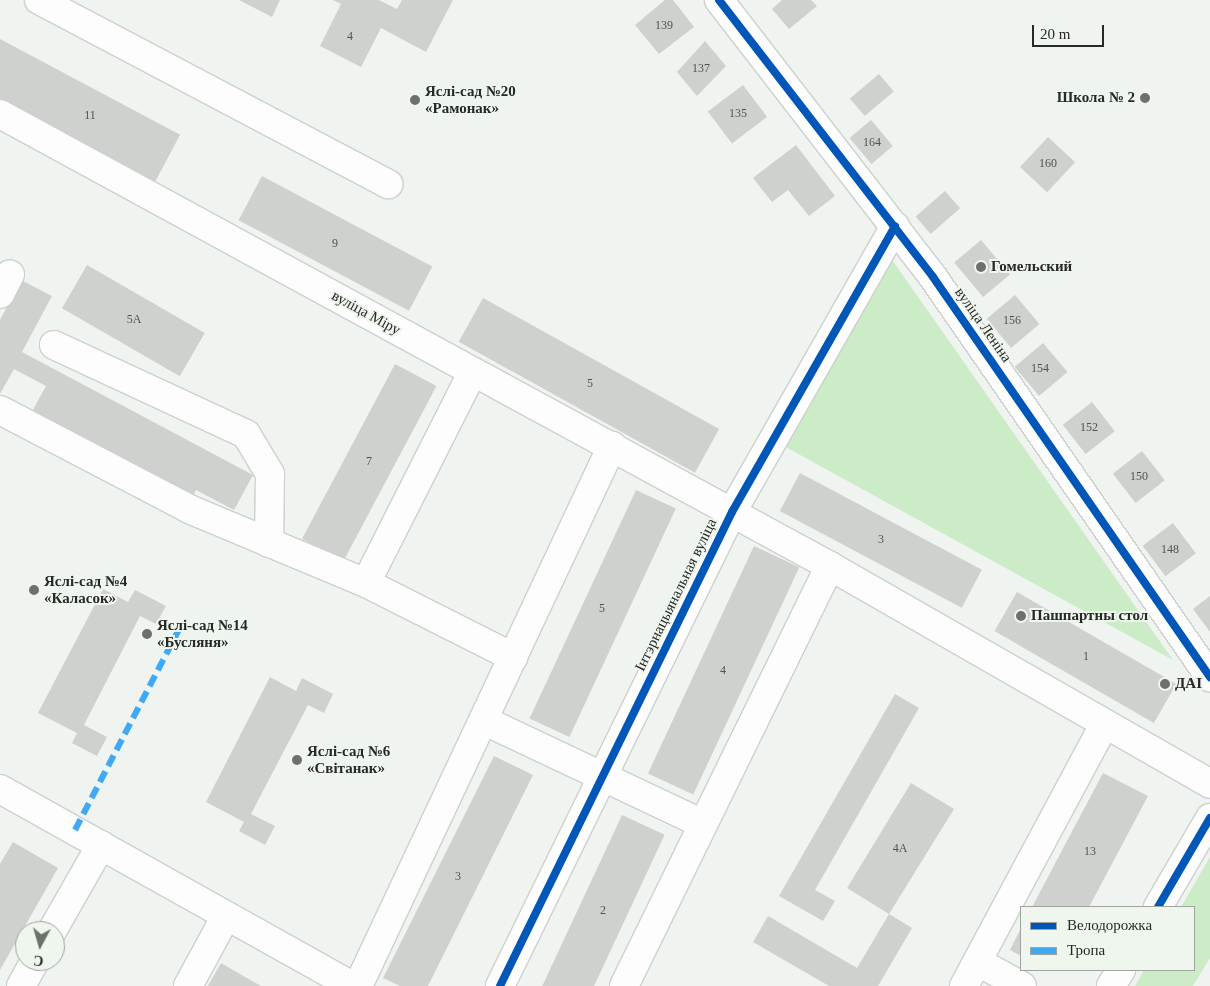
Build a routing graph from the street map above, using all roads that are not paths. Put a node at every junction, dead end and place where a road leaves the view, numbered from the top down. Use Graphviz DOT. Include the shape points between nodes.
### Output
graph roads {
  1 [pos="38,0"];
  2 [pos="719,0"];
  3 [pos="1,117"];
  4 [pos="388,184"];
  5 [pos="895,226"];
  6 [pos="54,345"];
  7 [pos="473,371"];
  8 [pos="0,410"];
  9 [pos="612,446"];
  10 [pos="732,512"];
  11 [pos="269,543"];
  12 [pos="830,566"];
  13 [pos="366,583"];
  14 [pos="514,657"];
  15 [pos="1210,677"];
  16 [pos="485,721"];
  17 [pos="1105,723"];
  18 [pos="602,778"];
  19 [pos="1210,784"];
  20 [pos="0,789"];
  21 [pos="1210,818"];
  22 [pos="701,823"];
  23 [pos="101,845"];
  24 [pos="1159,906"];
  25 [pos="226,916"];
  26 [pos="58,921"];
  27 [pos="978,962"];
  28 [pos="29,971"];
  29 [pos="1120,971"];
  30 [pos="21,986"];
  31 [pos="188,986"];
  32 [pos="352,986"];
  33 [pos="358,986"];
  34 [pos="500,986"];
  35 [pos="624,986"];
  36 [pos="964,986"];
  37 [pos="1022,986"];
  38 [pos="1112,986"];
  1 -- 4 [label="street"];
  2 -- 5 [label="street, вуліца Леніна"];
  3 -- 7 [label="street, вуліца Міру"];
  5 -- 10 [label="street, Інтэрнацыянальная вуліца"];
  5 -- 15 [label="street, вуліца Леніна"];
  6 -- 11 [label="street" via="246,434 270,474"];
  7 -- 9 [label="street, вуліца Міру"];
  7 -- 13 [label="street"];
  8 -- 11 [label="street" via="189,509"];
  9 -- 10 [label="street, вуліца Міру"];
  9 -- 14 [label="street"];
  10 -- 12 [label="street, вуліца Міру"];
  10 -- 18 [label="street, Інтэрнацыянальная вуліца"];
  11 -- 13 [label="street"];
  12 -- 17 [label="street, вуліца Міру"];
  12 -- 22 [label="street"];
  13 -- 14 [label="street"];
  14 -- 16 [label="street"];
  16 -- 18 [label="street"];
  16 -- 33 [label="street"];
  17 -- 19 [label="street, вуліца Міру"];
  17 -- 27 [label="street"];
  18 -- 22 [label="street"];
  18 -- 34 [label="street, Інтэрнацыянальная вуліца"];
  20 -- 23 [label="street"];
  21 -- 24 [label="street"];
  22 -- 35 [label="street"];
  23 -- 25 [label="street"];
  23 -- 26 [label="street"];
  25 -- 31 [label="street"];
  25 -- 32 [label="street"];
  27 -- 36 [label="street"];
  27 -- 37 [label="street"];
  28 -- 30 [label="street"];
  29 -- 38 [label="street"];
}
